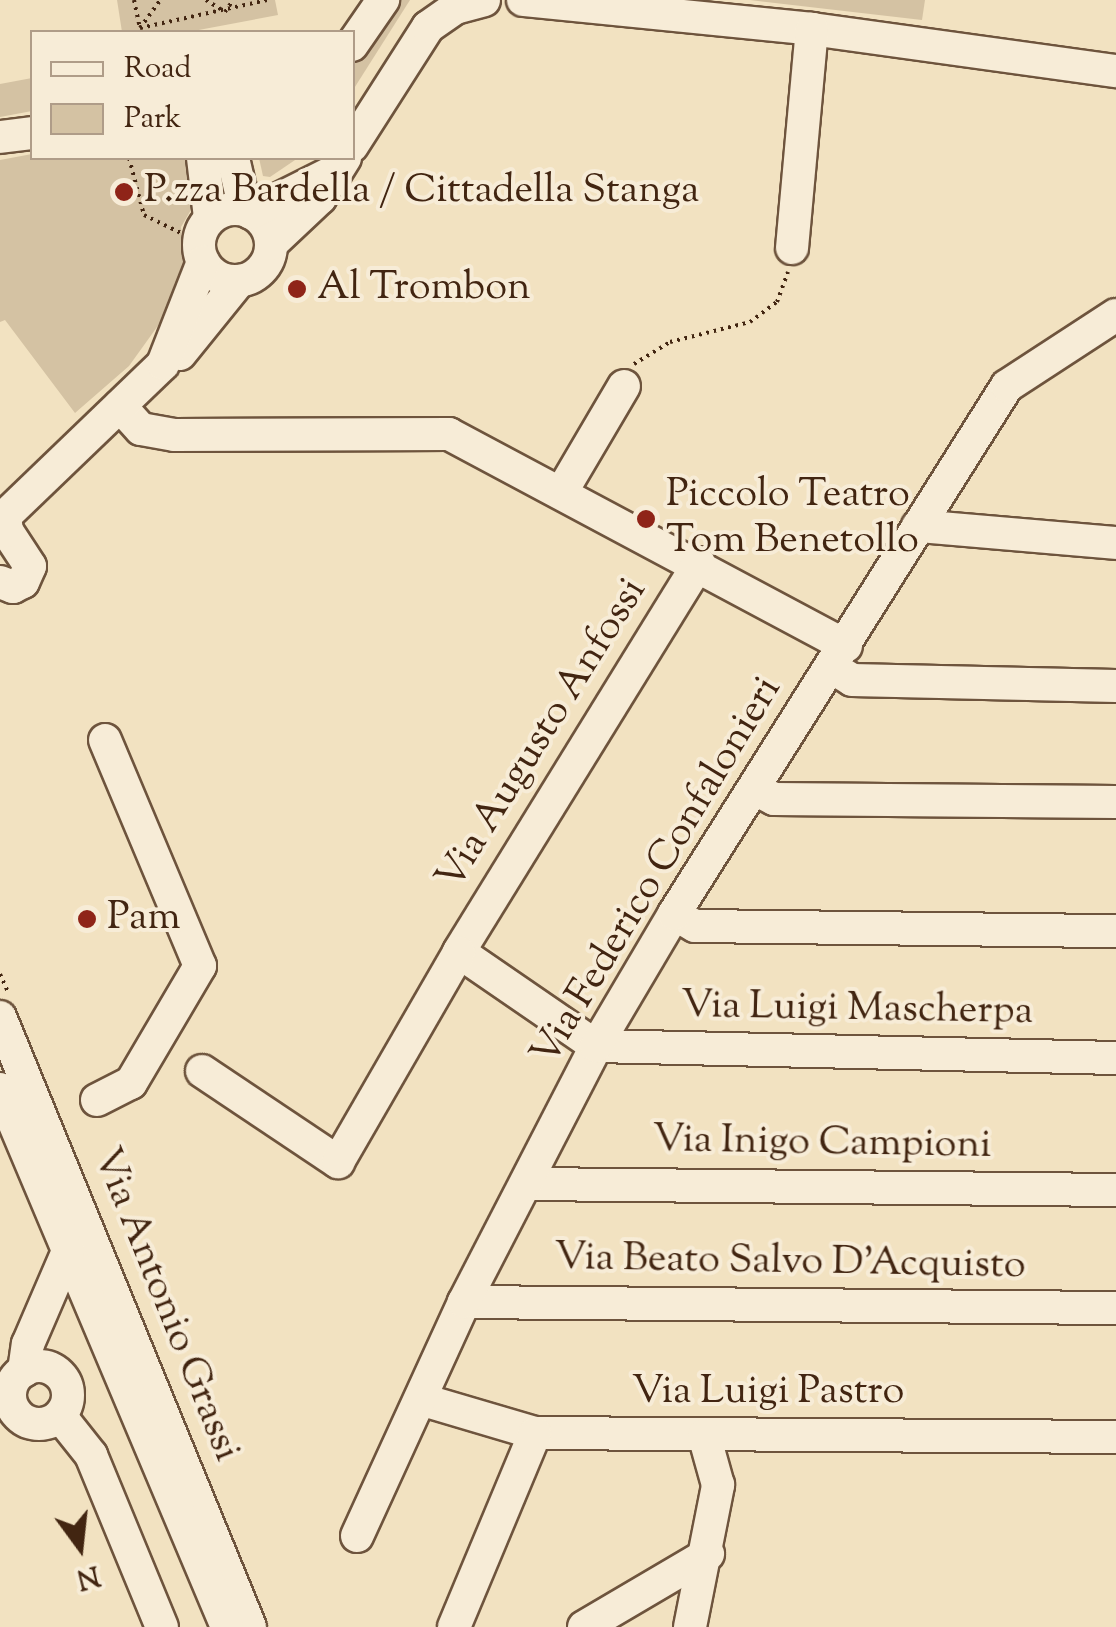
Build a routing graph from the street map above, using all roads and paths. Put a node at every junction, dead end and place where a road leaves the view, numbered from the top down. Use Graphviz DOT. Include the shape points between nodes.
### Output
graph roads {
  1 [pos="134,0"];
  2 [pos="160,0"];
  3 [pos="206,0"];
  4 [pos="233,0"];
  5 [pos="267,0"];
  6 [pos="384,0"];
  7 [pos="484,0"];
  8 [pos="523,0"];
  9 [pos="224,12"];
  10 [pos="140,28"];
  11 [pos="812,29"];
  12 [pos="355,41"];
  13 [pos="1116,72"];
  14 [pos="30,132"];
  15 [pos="0,137"];
  16 [pos="355,143"];
  17 [pos="130,160"];
  18 [pos="203,160"];
  19 [pos="234,160"];
  20 [pos="341,160"];
  21 [pos="344,160"];
  22 [pos="248,211"];
  23 [pos="193,237"];
  24 [pos="271,244"];
  25 [pos="792,248"];
  26 [pos="239,281"];
  27 [pos="1116,315"];
  28 [pos="163,364"];
  29 [pos="624,386"];
  30 [pos="120,406"];
  31 [pos="561,493"];
  32 [pos="2,518"];
  33 [pos="918,526"];
  34 [pos="1116,543"];
  35 [pos="699,562"];
  36 [pos="0,582"];
  37 [pos="840,657"];
  38 [pos="1116,686"];
  39 [pos="106,740"];
  40 [pos="757,790"];
  41 [pos="1116,802"];
  42 [pos="674,914"];
  43 [pos="1116,931"];
  44 [pos="459,952"];
  45 [pos="0,1016"];
  46 [pos="596,1046"];
  47 [pos="1116,1058"];
  48 [pos="202,1070"];
  49 [pos="0,1089"];
  50 [pos="97,1100"];
  51 [pos="527,1184"];
  52 [pos="1116,1190"];
  53 [pos="68,1252"];
  54 [pos="464,1302"];
  55 [pos="1116,1308"];
  56 [pos="114,1362"];
  57 [pos="24,1370"];
  58 [pos="58,1373"];
  59 [pos="423,1400"];
  60 [pos="6,1409"];
  61 [pos="60,1416"];
  62 [pos="535,1432"];
  63 [pos="704,1436"];
  64 [pos="1116,1437"];
  65 [pos="210,1524"];
  66 [pos="356,1536"];
  67 [pos="708,1554"];
  68 [pos="162,1627"];
  69 [pos="223,1627"];
  70 [pos="250,1627"];
  71 [pos="262,1627"];
  72 [pos="454,1627"];
  73 [pos="584,1627"];
  74 [pos="690,1627"];
  1 -- 10 [label="path"];
  2 -- 10 [label="path"];
  3 -- 9 [label="path"];
  4 -- 9 [label="path"];
  5 -- 9 [label="path"];
  6 -- 12 [label="street"];
  7 -- 16 [label="street" via="428,26"];
  8 -- 11 [label="street"];
  9 -- 10 [label="path"];
  11 -- 13 [label="street"];
  11 -- 25 [label="street"];
  14 -- 15 [label="street"];
  17 -- 23 [label="path" via="144,216"];
  18 -- 23 [label="street"];
  19 -- 22 [label="street"];
  20 -- 22 [label="street"];
  21 -- 24 [label="street" via="320,198"];
  22 -- 23 [label="street"];
  22 -- 24 [label="street" via="266,226"];
  23 -- 26 [label="street" via="218,277"];
  23 -- 28 [label="street"];
  24 -- 26 [label="street" via="262,269"];
  25 -- 29 [label="path" via="777,302 750,322 648,352"];
  26 -- 28 [label="street" via="181,354"];
  27 -- 33 [label="street, Via Federico Confalonieri" via="1007,386"];
  28 -- 30 [label="street"];
  29 -- 31 [label="street"];
  30 -- 31 [label="street" via="141,428 174,434 449,434"];
  30 -- 32 [label="street"];
  31 -- 35 [label="street"];
  32 -- 36 [label="street" via="30,566 23,582"];
  33 -- 34 [label="street"];
  33 -- 37 [label="street, Via Federico Confalonieri"];
  35 -- 37 [label="street"];
  35 -- 44 [label="street, Via Augusto Anfossi"];
  37 -- 38 [label="street" via="852,680"];
  37 -- 40 [label="street, Via Federico Confalonieri"];
  39 -- 50 [label="street" via="200,966 131,1083"];
  40 -- 41 [label="street" via="774,800"];
  40 -- 42 [label="street, Via Federico Confalonieri"];
  42 -- 43 [label="street" via="695,926"];
  42 -- 46 [label="street, Via Federico Confalonieri"];
  44 -- 46 [label="street, Via Augusto Anfossi"];
  44 -- 48 [label="street, Via Augusto Anfossi" via="338,1162"];
  45 -- 65 [label="street, Via Antonio Grassi"];
  46 -- 47 [label="street, Via Luigi Mascherpa"];
  46 -- 51 [label="street, Via Federico Confalonieri"];
  49 -- 53 [label="street, Via Antonio Grassi"];
  51 -- 52 [label="street, Via Inigo Campioni"];
  51 -- 54 [label="street, Via Federico Confalonieri"];
  53 -- 56 [label="street, Via Antonio Grassi"];
  53 -- 57 [label="street" via="28,1344"];
  54 -- 55 [label="street, Via Beato Salvo D'Acquisto"];
  54 -- 59 [label="street, Via Federico Confalonieri"];
  56 -- 58 [label="street" via="96,1356"];
  56 -- 69 [label="street, Via Antonio Grassi"];
  57 -- 58 [label="street" via="41,1366"];
  57 -- 60 [label="street"];
  58 -- 61 [label="street" via="68,1389"];
  59 -- 62 [label="street, Via Luigi Pastro"];
  59 -- 66 [label="street, Via Federico Confalonieri"];
  60 -- 61 [label="street" via="33,1424"];
  61 -- 68 [label="street" via="91,1455"];
  62 -- 63 [label="street, Via Luigi Pastro"];
  62 -- 72 [label="street"];
  63 -- 64 [label="street, Via Luigi Pastro"];
  63 -- 67 [label="street" via="718,1485"];
  65 -- 70 [label="street, Via Antonio Grassi"];
  65 -- 71 [label="street"];
  67 -- 73 [label="street"];
  67 -- 74 [label="street"];
}
